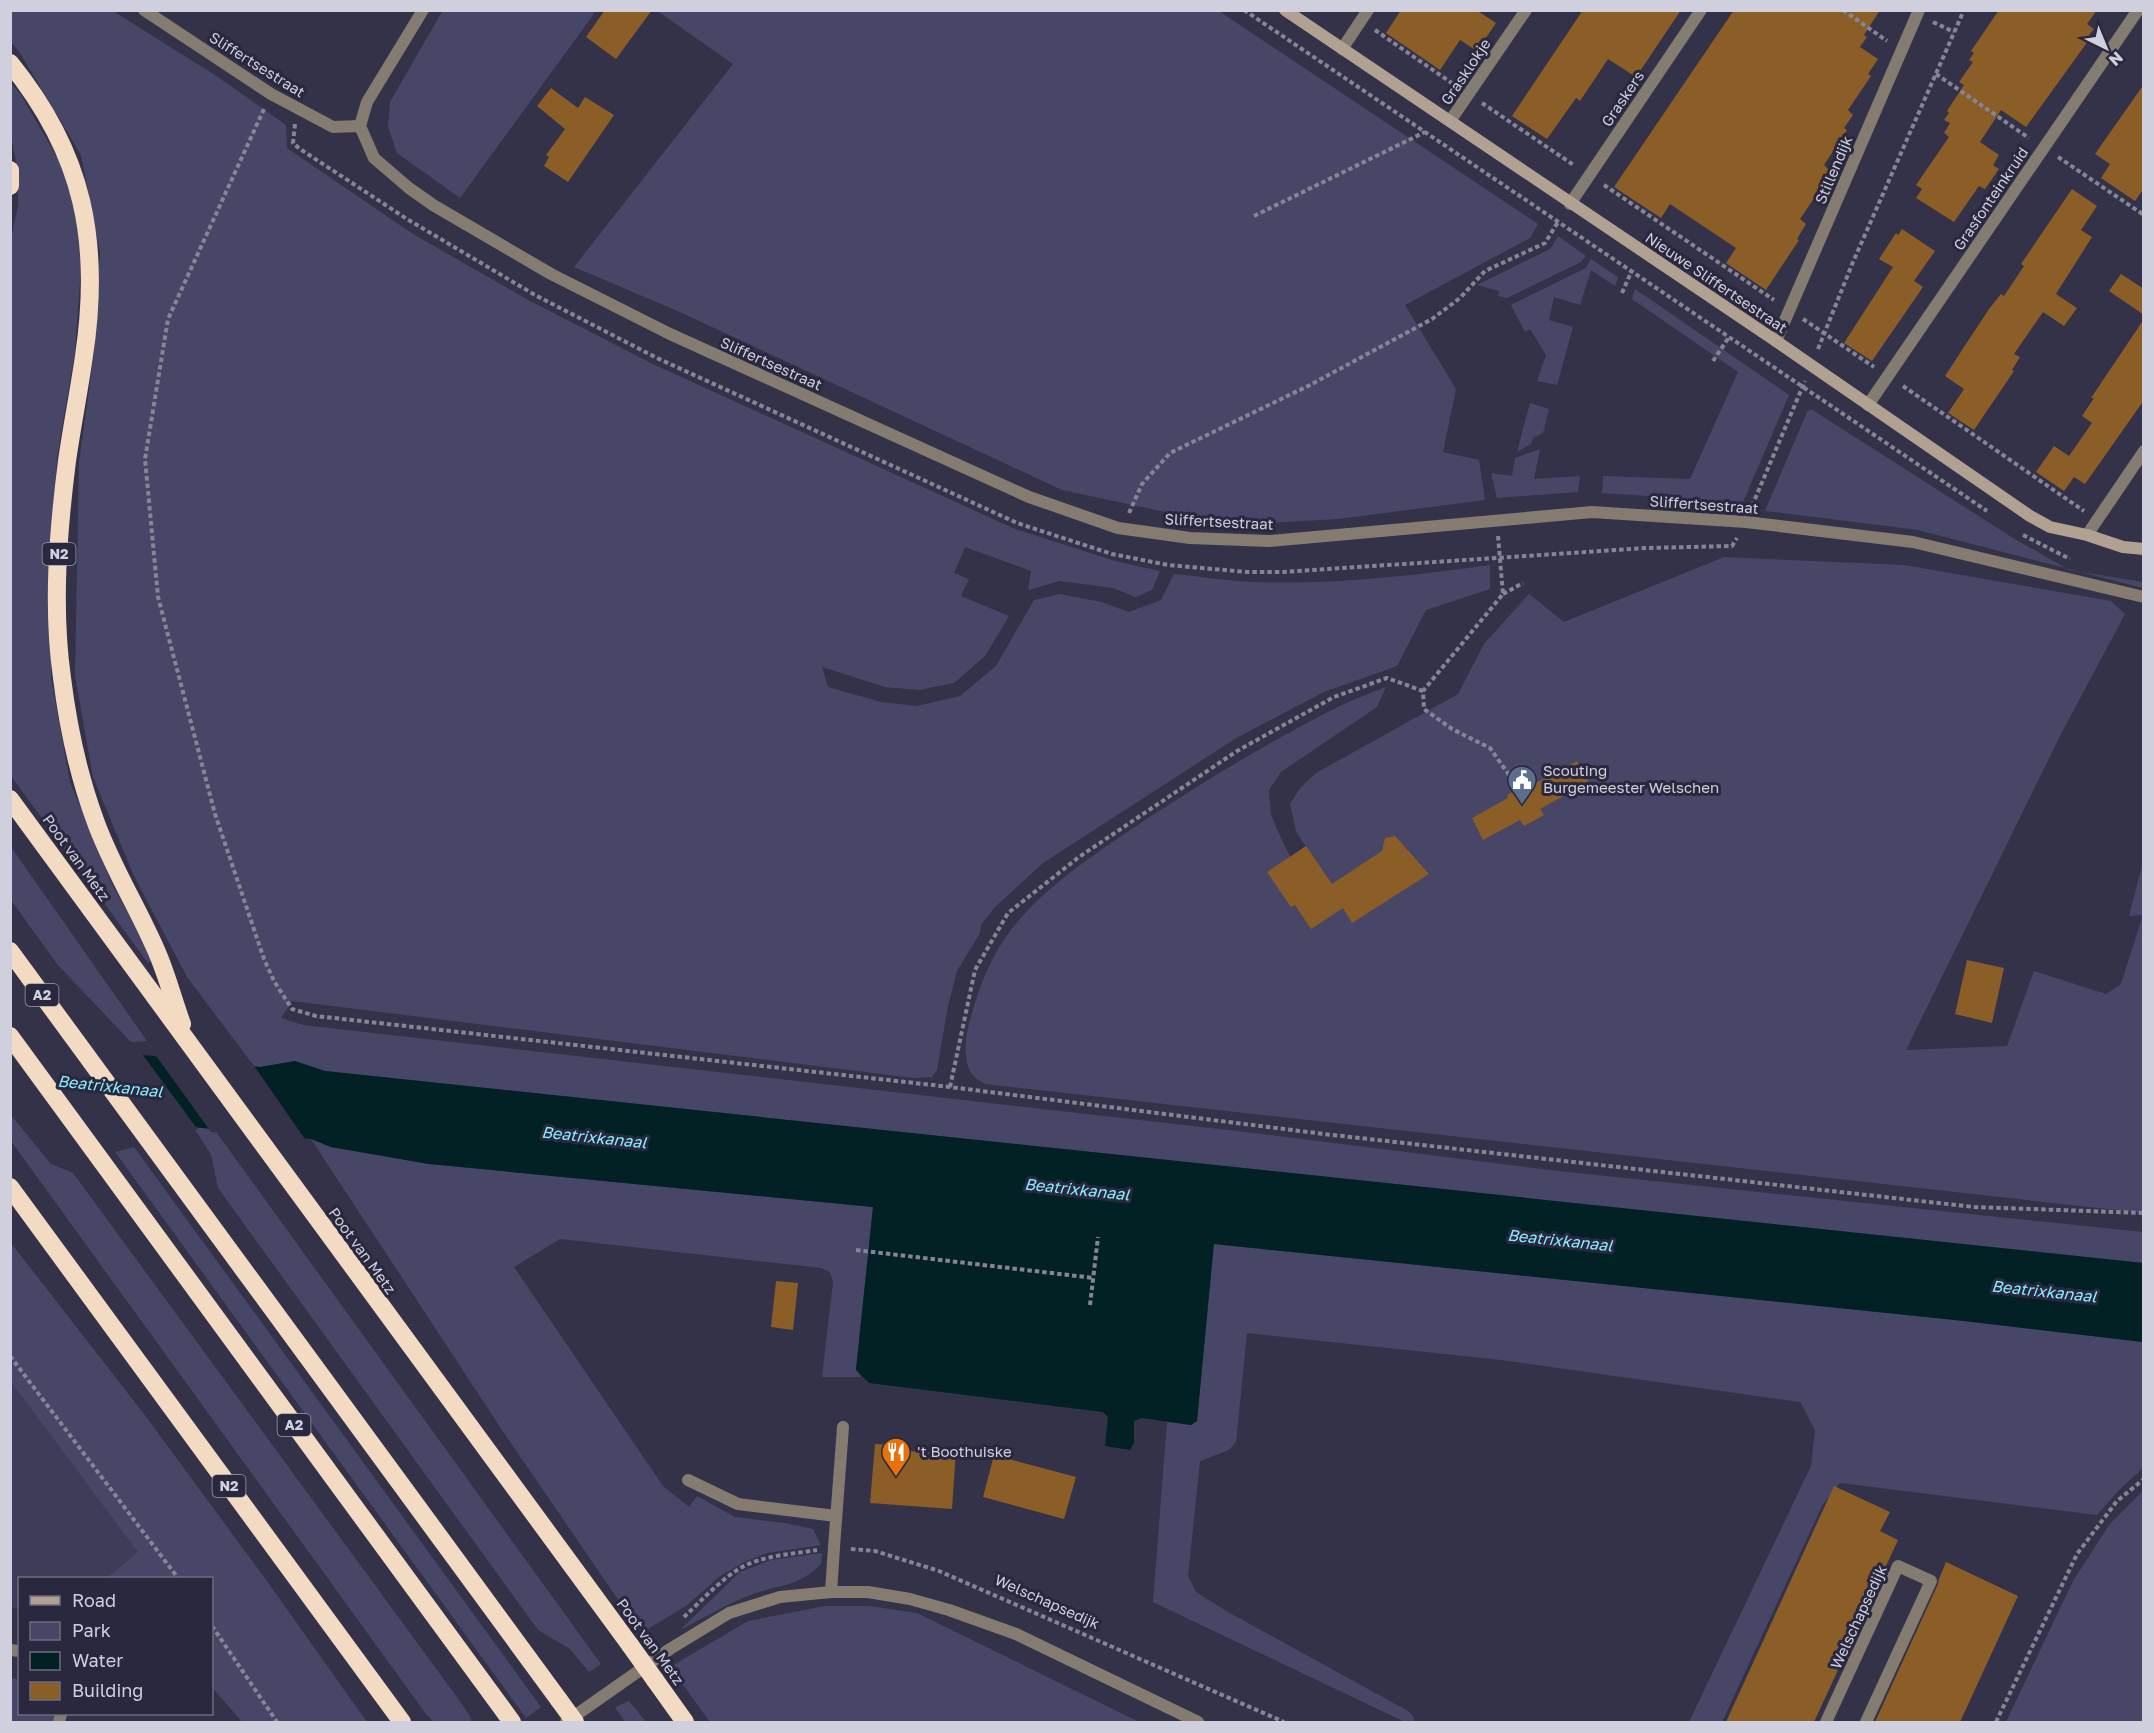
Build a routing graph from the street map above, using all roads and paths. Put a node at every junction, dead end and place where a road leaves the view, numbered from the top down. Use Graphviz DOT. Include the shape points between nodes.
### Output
graph roads {
  1 [pos="144,10"];
  2 [pos="423,10"];
  3 [pos="1244,10"];
  4 [pos="1285,10"];
  5 [pos="1526,10"];
  6 [pos="1701,10"];
  7 [pos="1843,10"];
  8 [pos="1964,10"];
  9 [pos="2138,10"];
  10 [pos="1918,12"];
  11 [pos="1365,16"];
  12 [pos="1954,32"];
  13 [pos="1342,49"];
  14 [pos="1901,51"];
  15 [pos="10,63"];
  16 [pos="271,94"];
  17 [pos="1468,95"];
  18 [pos="296,107"];
  19 [pos="1450,121"];
  20 [pos="360,126"];
  21 [pos="1425,132"];
  22 [pos="10,170"];
  23 [pos="1589,175"];
  24 [pos="10,186"];
  25 [pos="1570,204"];
  26 [pos="1254,216"];
  27 [pos="1558,222"];
  28 [pos="1640,250"];
  29 [pos="1631,271"];
  30 [pos="1622,293"];
  31 [pos="1789,310"];
  32 [pos="1824,334"];
  33 [pos="1730,337"];
  34 [pos="1776,341"];
  35 [pos="1713,361"];
  36 [pos="1811,366"];
  37 [pos="1888,376"];
  38 [pos="1803,386"];
  39 [pos="1868,405"];
  40 [pos="2144,451"];
  41 [pos="1497,520"];
  42 [pos="2097,520"];
  43 [pos="1746,522"];
  44 [pos="1118,528"];
  45 [pos="2087,535"];
  46 [pos="2144,549"];
  47 [pos="1499,557"];
  48 [pos="1523,583"];
  49 [pos="1503,594"];
  50 [pos="2144,597"];
  51 [pos="1423,691"];
  52 [pos="1519,789"];
  53 [pos="10,799"];
  54 [pos="10,951"];
  55 [pos="10,1036"];
  56 [pos="191,1047"];
  57 [pos="950,1087"];
  58 [pos="10,1187"];
  59 [pos="10,1201"];
  60 [pos="2144,1213"];
  61 [pos="1098,1237"];
  62 [pos="55,1250"];
  63 [pos="856,1250"];
  64 [pos="1094,1278"];
  65 [pos="1090,1305"];
  66 [pos="10,1356"];
  67 [pos="843,1427"];
  68 [pos="2144,1479"];
  69 [pos="688,1480"];
  70 [pos="836,1516"];
  71 [pos="834,1547"];
  72 [pos="177,1577"];
  73 [pos="831,1592"];
  74 [pos="213,1627"];
  75 [pos="277,1722"];
  76 [pos="402,1722"];
  77 [pos="512,1722"];
  78 [pos="566,1722"];
  79 [pos="575,1722"];
  80 [pos="685,1722"];
  81 [pos="1198,1722"];
  82 [pos="1284,1722"];
  83 [pos="1826,1722"];
  84 [pos="1866,1722"];
  85 [pos="1996,1722"];
  1 -- 16 [label="street, Sliffertsestraat"];
  2 -- 20 [label="street" via="367,102"];
  3 -- 21 [label="path"];
  4 -- 13 [label="street, Nieuwe Sliffertsestraat"];
  5 -- 17 [label="street, Grasklokje"];
  6 -- 23 [label="street, Graskers"];
  7 -- 14 [label="path"];
  8 -- 12 [label="path"];
  9 -- 37 [label="street, Grasfonteinkruid"];
  10 -- 12 [label="path"];
  10 -- 14 [label="street, Stillendijk"];
  11 -- 13 [label="street"];
  11 -- 17 [label="path"];
  12 -- 32 [label="path"];
  13 -- 19 [label="street, Nieuwe Sliffertsestraat"];
  14 -- 31 [label="street, Stillendijk"];
  15 -- 56 [label="highway, N2" via="42,106 69,161 83,206 90,256 88,327 67,461 58,588 58,645 70,729 95,820 159,957"];
  16 -- 18 [label="street, Sliffertsestraat"];
  16 -- 57 [label="path" via="168,319 145,459 158,597 215,814 264,958 292,1009 316,1016"];
  17 -- 19 [label="street, Grasklokje"];
  17 -- 23 [label="path"];
  18 -- 20 [label="street, Sliffertsestraat" via="333,127"];
  18 -- 47 [label="path" via="293,143 300,149 525,289 657,358 1017,523 1112,554 1168,565 1247,572"];
  19 -- 25 [label="street, Nieuwe Sliffertsestraat"];
  20 -- 44 [label="street, Sliffertsestraat" via="374,158 409,188 551,274 670,334 1029,498"];
  21 -- 26 [label="path"];
  21 -- 27 [label="path"];
  22 -- 24 [label="highway"];
  23 -- 25 [label="street, Graskers"];
  23 -- 31 [label="path"];
  25 -- 27 [label="path"];
  25 -- 28 [label="street, Nieuwe Sliffertsestraat"];
  27 -- 29 [label="path"];
  27 -- 44 [label="path" via="1545,243 1485,271 1460,298 1431,319 1310,385 1170,453 1142,484 1133,508"];
  28 -- 29 [label="path"];
  28 -- 34 [label="street, Nieuwe Sliffertsestraat"];
  29 -- 30 [label="path"];
  29 -- 33 [label="path"];
  31 -- 32 [label="path"];
  31 -- 34 [label="street, Stillendijk"];
  32 -- 36 [label="path"];
  32 -- 37 [label="path"];
  33 -- 35 [label="path"];
  33 -- 38 [label="path"];
  34 -- 36 [label="street, Nieuwe Sliffertsestraat"];
  36 -- 38 [label="path"];
  36 -- 39 [label="street, Nieuwe Sliffertsestraat"];
  37 -- 39 [label="street, Grasfonteinkruid"];
  37 -- 42 [label="path"];
  38 -- 43 [label="path"];
  39 -- 45 [label="street, Nieuwe Sliffertsestraat" via="2030,516 2050,527"];
  40 -- 42 [label="street"];
  41 -- 43 [label="street, Sliffertsestraat" via="1592,512"];
  41 -- 44 [label="street, Sliffertsestraat" via="1269,541 1190,538"];
  41 -- 47 [label="path"];
  42 -- 45 [label="street"];
  43 -- 47 [label="path" via="1732,546"];
  43 -- 50 [label="street, Sliffertsestraat" via="1913,542"];
  45 -- 46 [label="street, Nieuwe Sliffertsestraat" via="2123,547"];
  47 -- 49 [label="path"];
  48 -- 49 [label="path"];
  49 -- 51 [label="path"];
  51 -- 52 [label="path" via="1424,709 1490,748"];
  51 -- 57 [label="path" via="1387,678 1334,697 1237,751 1079,857 1008,913 975,970"];
  53 -- 56 [label="highway, Poot van Metz / N2"];
  54 -- 79 [label="highway, A2, bridge"];
  55 -- 77 [label="highway, A2"];
  56 -- 80 [label="highway, Poot van Metz / N2, bridge"];
  57 -- 60 [label="path" via="1324,1134 1974,1207"];
  58 -- 62 [label="highway, N2"];
  59 -- 62 [label="highway, N2"];
  61 -- 64 [label="path"];
  62 -- 76 [label="highway, N2"];
  63 -- 64 [label="path"];
  64 -- 65 [label="path"];
  66 -- 72 [label="path"];
  67 -- 70 [label="street"];
  68 -- 85 [label="path" via="2117,1501 2077,1554"];
  69 -- 70 [label="street" via="738,1504"];
  70 -- 71 [label="street"];
  71 -- 73 [label="street"];
  71 -- 82 [label="path, Welschapsedijk" via="875,1551 939,1571"];
  73 -- 78 [label="street" via="780,1597 729,1613 669,1649"];
  73 -- 81 [label="street" via="868,1592 949,1610 1016,1634"];
  74 -- 75 [label="path"];
  83 -- 84 [label="street, Welschapsedijk" via="1898,1566 1931,1581"];
}
